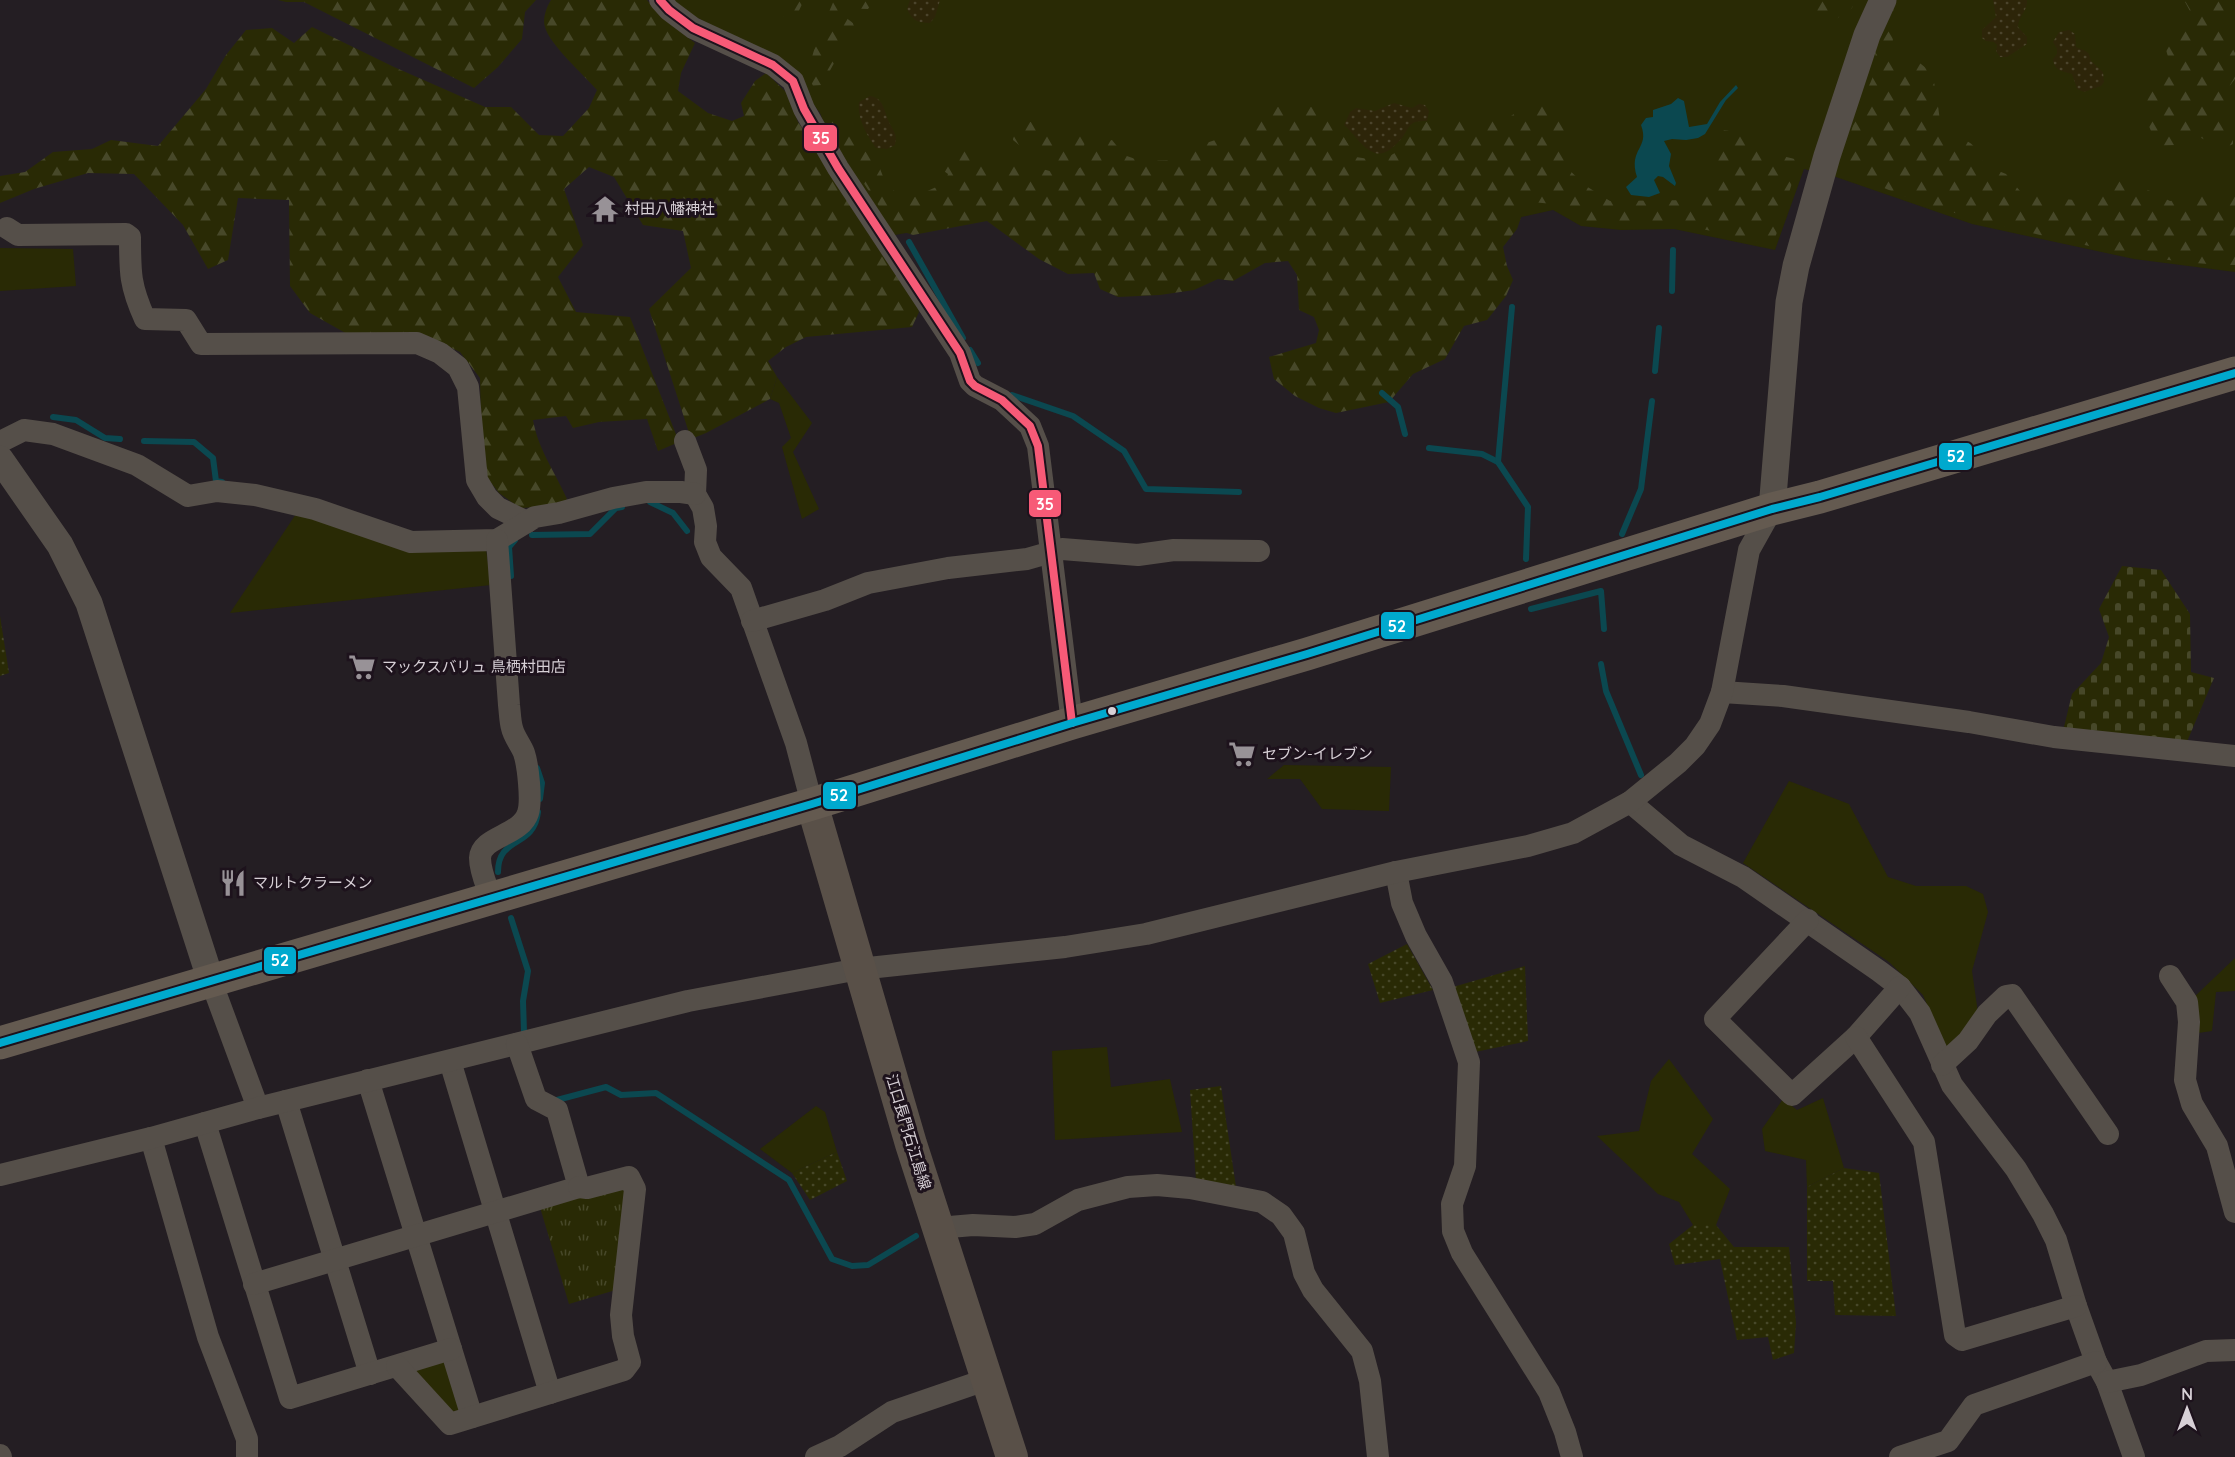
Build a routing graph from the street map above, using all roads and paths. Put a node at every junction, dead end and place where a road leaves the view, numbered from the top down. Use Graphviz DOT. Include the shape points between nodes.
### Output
graph roads {
  1 [pos="660,0"];
  2 [pos="1883,0"];
  3 [pos="7,228"];
  4 [pos="2235,373"];
  5 [pos="686,441"];
  6 [pos="0,442"];
  7 [pos="0,459"];
  8 [pos="695,494"];
  9 [pos="1772,509"];
  10 [pos="527,522"];
  11 [pos="497,540"];
  12 [pos="1259,550"];
  13 [pos="1052,551"];
  14 [pos="752,621"];
  15 [pos="1722,692"];
  16 [pos="1072,723"];
  17 [pos="2235,756"];
  18 [pos="1630,802"];
  19 [pos="812,804"];
  20 [pos="1396,872"];
  21 [pos="491,898"];
  22 [pos="1808,920"];
  23 [pos="859,969"];
  24 [pos="2170,976"];
  25 [pos="211,981"];
  26 [pos="1900,987"];
  27 [pos="1856,1037"];
  28 [pos="0,1043"];
  29 [pos="518,1044"];
  30 [pos="450,1060"];
  31 [pos="1942,1065"];
  32 [pos="368,1080"];
  33 [pos="286,1101"];
  34 [pos="258,1108"];
  35 [pos="206,1123"];
  36 [pos="2108,1134"];
  37 [pos="151,1138"];
  38 [pos="0,1175"];
  39 [pos="579,1186"];
  40 [pos="495,1212"];
  41 [pos="2235,1212"];
  42 [pos="938,1228"];
  43 [pos="416,1235"];
  44 [pos="334,1260"];
  45 [pos="254,1284"];
  46 [pos="2076,1306"];
  47 [pos="451,1349"];
  48 [pos="2235,1350"];
  49 [pos="2096,1362"];
  50 [pos="397,1366"];
  51 [pos="370,1374"];
  52 [pos="988,1380"];
  53 [pos="2107,1382"];
  54 [pos="550,1393"];
  55 [pos="472,1417"];
  56 [pos="843,1451"];
  57 [pos="1911,1455"];
  58 [pos="247,1457"];
  59 [pos="816,1457"];
  60 [pos="1012,1457"];
  61 [pos="1378,1457"];
  62 [pos="1572,1457"];
  63 [pos="2134,1457"];
  1 -- 13 [label="street" via="693,28 773,65 793,81 804,109 838,168 960,353 970,381 1002,400 1030,426 1038,446"];
  2 -- 9 [label="street" via="1827,156 1796,266 1789,302"];
  3 -- 10 [label="street" via="18,235 126,234 130,237 131,281 145,319 186,320 201,344 417,343 440,353 458,367 468,387 477,480 498,508"];
  4 -- 9 [label="highway"];
  5 -- 8 [label="street" via="696,470"];
  6 -- 11 [label="street" via="24,430 53,434 137,465 188,496 217,491 255,495 315,509 411,542"];
  7 -- 25 [label="street" via="60,545 89,603"];
  8 -- 10 [label="street" via="646,492"];
  8 -- 14 [label="street" via="703,508 705,542 711,557 741,588"];
  9 -- 15 [label="street" via="1749,550"];
  9 -- 16 [label="highway"];
  10 -- 11 [label="street"];
  11 -- 21 [label="street" via="509,705 512,729 524,753 528,812 520,825 482,850 482,873"];
  12 -- 13 [label="street" via="1159,551 1138,555"];
  13 -- 14 [label="street" via="1027,559 868,583"];
  13 -- 16 [label="street"];
  14 -- 19 [label="street" via="796,744"];
  15 -- 17 [label="street" via="1783,696 2054,737"];
  15 -- 18 [label="street" via="1710,724 1695,746"];
  16 -- 19 [label="highway"];
  18 -- 20 [label="street" via="1573,833 1528,846"];
  18 -- 22 [label="street" via="1681,845 1743,877"];
  19 -- 21 [label="highway"];
  19 -- 23 [label="main road, 江口長門石江島線"];
  20 -- 23 [label="street" via="1130,938"];
  20 -- 62 [label="street" via="1402,903 1442,982 1469,1062 1465,1166 1452,1204 1453,1231 1462,1253 1549,1392"];
  21 -- 25 [label="highway"];
  22 -- 26 [label="street"];
  22 -- 27 [label="street" via="1714,1019 1792,1095"];
  23 -- 29 [label="street" via="688,1001"];
  23 -- 42 [label="main road, 江口長門石江島線"];
  24 -- 41 [label="street" via="2187,1002 2185,1080 2192,1104 2217,1146"];
  25 -- 28 [label="highway"];
  25 -- 34 [label="street"];
  26 -- 27 [label="street"];
  26 -- 31 [label="street" via="1920,1013"];
  27 -- 46 [label="street" via="1924,1142 1955,1335 1962,1340"];
  29 -- 30 [label="street"];
  29 -- 39 [label="street" via="536,1099 557,1110"];
  30 -- 32 [label="street"];
  30 -- 40 [label="street"];
  31 -- 36 [label="street" via="1968,1041 1987,1014 2012,995"];
  31 -- 46 [label="street" via="2043,1214 2056,1240"];
  32 -- 33 [label="street"];
  32 -- 43 [label="street"];
  33 -- 34 [label="street"];
  33 -- 44 [label="street"];
  34 -- 35 [label="street"];
  35 -- 37 [label="street"];
  35 -- 45 [label="street"];
  37 -- 38 [label="street"];
  37 -- 58 [label="street" via="208,1337 247,1439"];
  39 -- 40 [label="street"];
  39 -- 54 [label="street" via="586,1188 629,1177 635,1189 621,1315 630,1362 624,1370"];
  40 -- 43 [label="street"];
  40 -- 54 [label="street"];
  42 -- 52 [label="main road, 江口長門石江島線"];
  42 -- 61 [label="street" via="1035,1224 1078,1200 1128,1186 1190,1188 1262,1202 1281,1215 1294,1233 1304,1273 1313,1290 1362,1351 1370,1381"];
  43 -- 44 [label="street"];
  43 -- 47 [label="street"];
  44 -- 45 [label="street"];
  44 -- 51 [label="street"];
  45 -- 51 [label="street" via="290,1398"];
  46 -- 49 [label="street"];
  47 -- 50 [label="street"];
  47 -- 55 [label="street"];
  48 -- 53 [label="street" via="2206,1351 2141,1375"];
  49 -- 53 [label="street"];
  49 -- 57 [label="street" via="1974,1405 1948,1441"];
  50 -- 51 [label="street"];
  50 -- 55 [label="street" via="450,1424"];
  52 -- 56 [label="street" via="892,1412"];
  52 -- 60 [label="main road, 江口長門石江島線"];
  53 -- 63 [label="street"];
  54 -- 55 [label="street"];
  56 -- 59 [label="street"];
}
